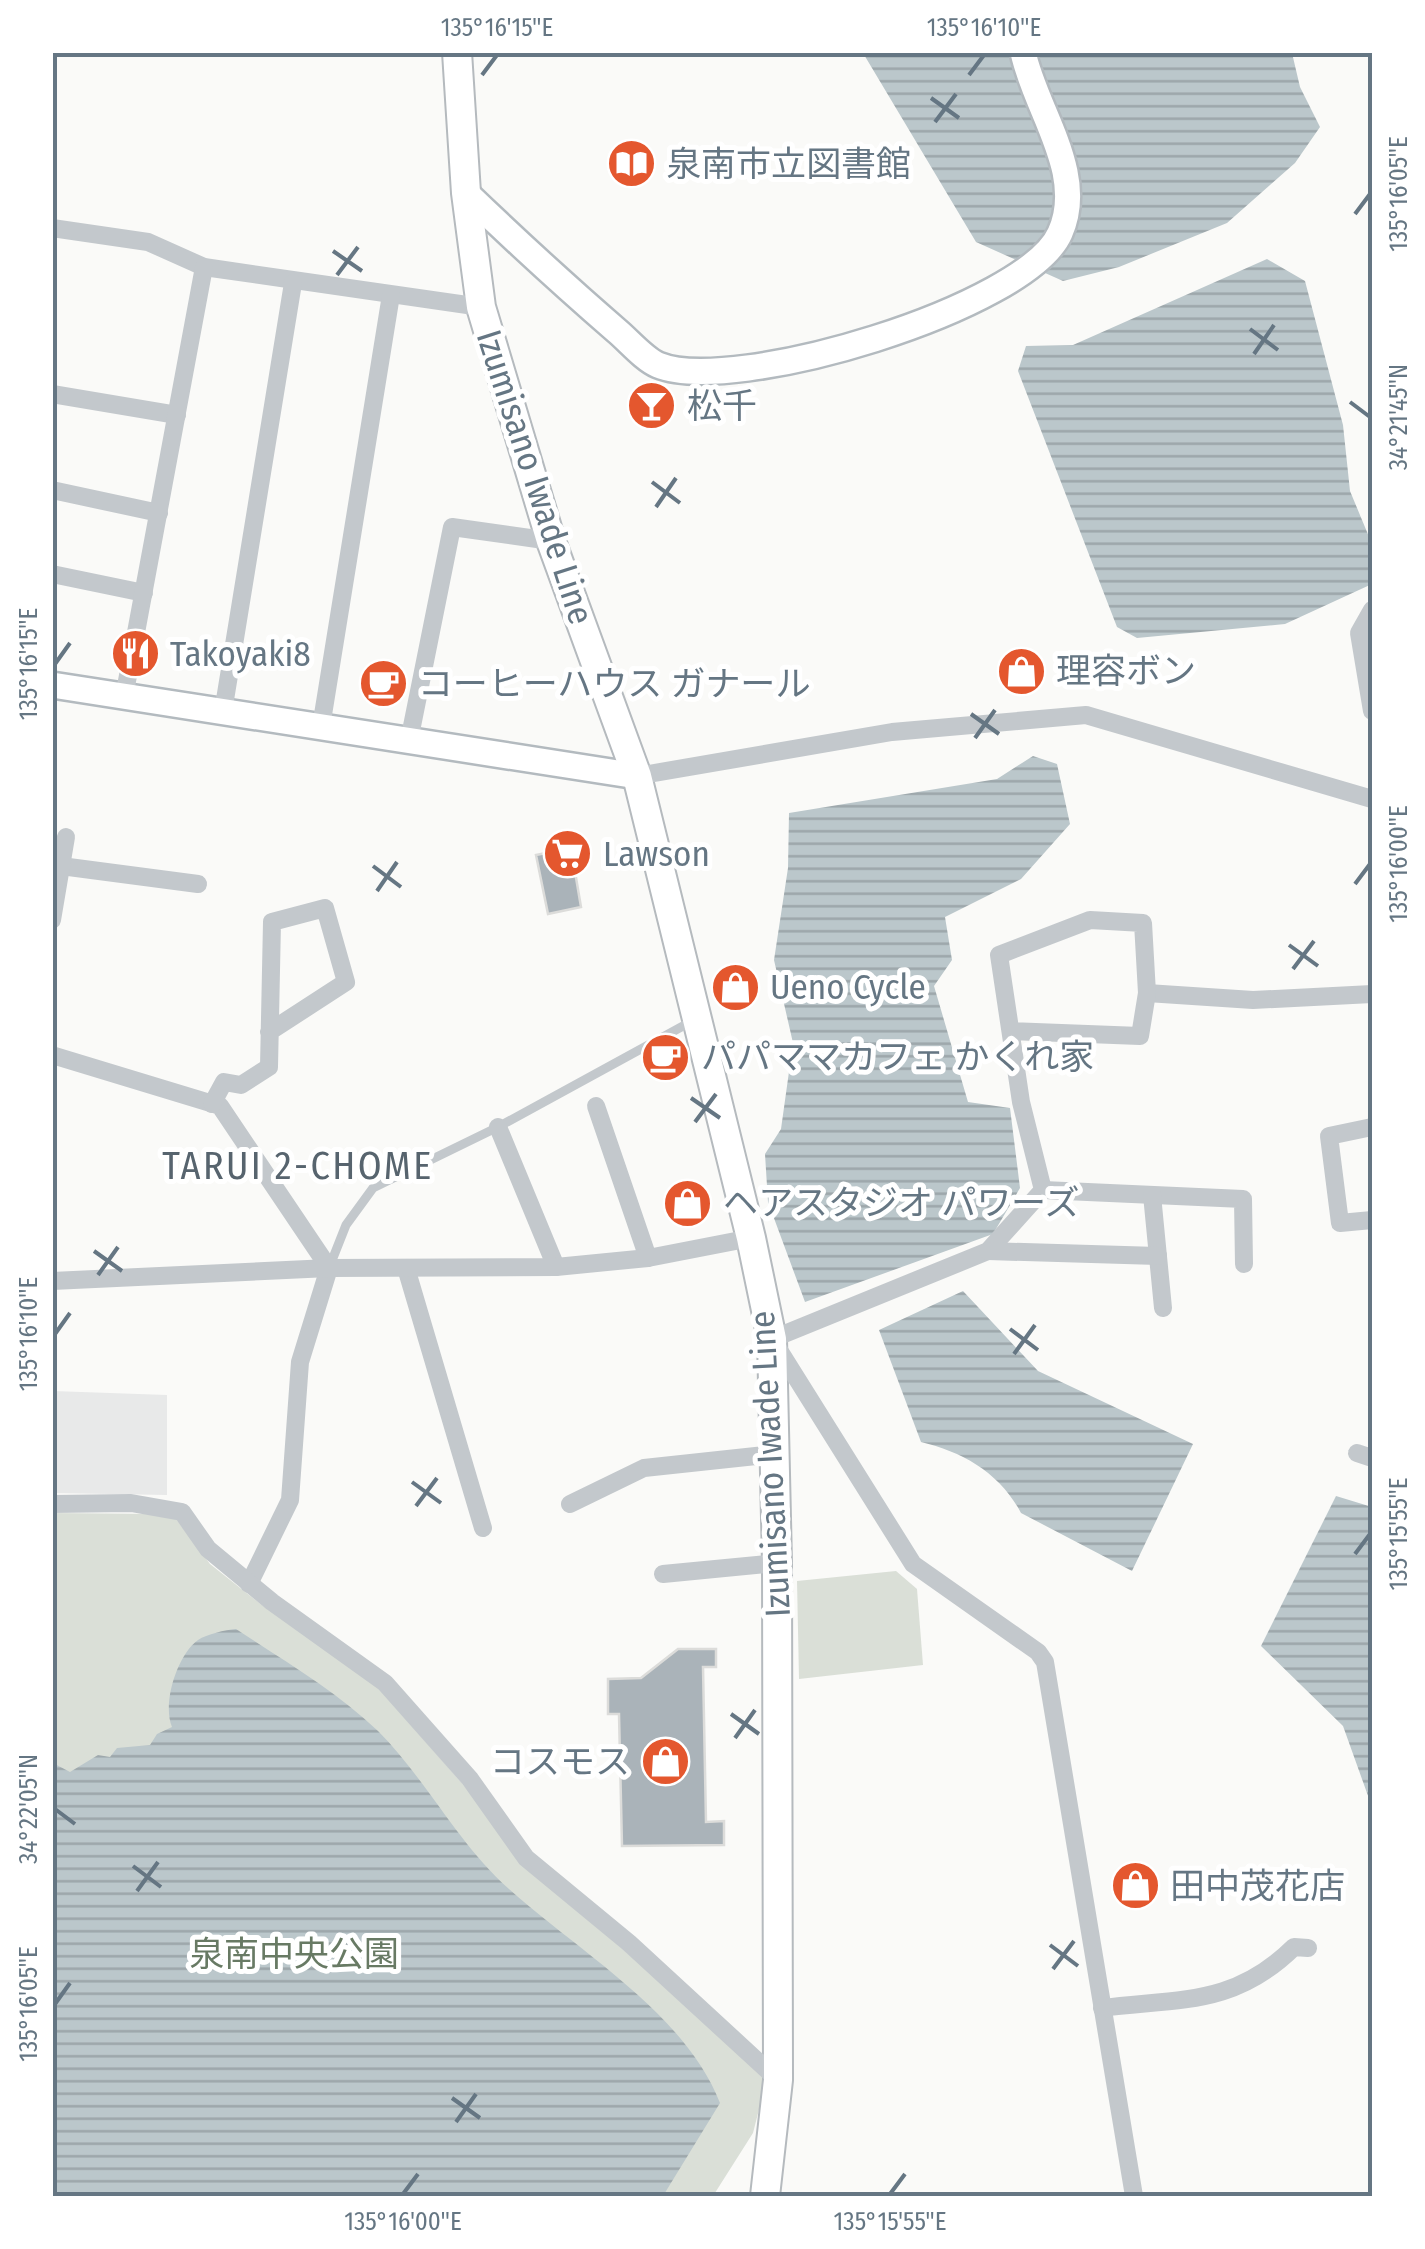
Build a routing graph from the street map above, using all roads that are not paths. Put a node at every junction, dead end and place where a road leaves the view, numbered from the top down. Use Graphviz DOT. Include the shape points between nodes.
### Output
graph roads {
  1 [pos="457,52"];
  2 [pos="1023,52"];
  3 [pos="466,193"];
  4 [pos="52,228"];
  5 [pos="204,268"];
  6 [pos="293,283"];
  7 [pos="391,295"];
  8 [pos="481,307"];
  9 [pos="52,394"];
  10 [pos="177,415"];
  11 [pos="52,490"];
  12 [pos="158,513"];
  13 [pos="551,541"];
  14 [pos="52,574"];
  15 [pos="144,593"];
  16 [pos="1372,610"];
  17 [pos="52,685"];
  18 [pos="124,697"];
  19 [pos="1372,711"];
  20 [pos="223,712"];
  21 [pos="320,727"];
  22 [pos="410,741"];
  23 [pos="637,776"];
  24 [pos="1372,799"];
  25 [pos="66,837"];
  26 [pos="61,866"];
  27 [pos="198,884"];
  28 [pos="52,920"];
  29 [pos="1147,993"];
  30 [pos="1372,994"];
  31 [pos="697,1019"];
  32 [pos="1012,1031"];
  33 [pos="270,1032"];
  34 [pos="52,1056"];
  35 [pos="212,1104"];
  36 [pos="596,1106"];
  37 [pos="498,1127"];
  38 [pos="1372,1127"];
  39 [pos="1043,1190"];
  40 [pos="1152,1194"];
  41 [pos="1372,1220"];
  42 [pos="751,1238"];
  43 [pos="988,1250"];
  44 [pos="1158,1256"];
  45 [pos="648,1258"];
  46 [pos="1244,1264"];
  47 [pos="556,1267"];
  48 [pos="329,1268"];
  49 [pos="406,1268"];
  50 [pos="52,1281"];
  51 [pos="1162,1308"];
  52 [pos="772,1339"];
  53 [pos="774,1454"];
  54 [pos="52,1504"];
  55 [pos="570,1504"];
  56 [pos="483,1528"];
  57 [pos="777,1563"];
  58 [pos="664,1574"];
  59 [pos="249,1584"];
  60 [pos="1308,1948"];
  61 [pos="1102,2008"];
  62 [pos="778,2080"];
  63 [pos="765,2196"];
  64 [pos="1134,2196"];
  1 -- 3 [label="main road, Izumisano Iwade Line"];
  2 -- 3 [label="street" via="1066,170 1060,234 1041,258 1000,285 903,331 779,364 714,372 657,365"];
  3 -- 8 [label="main road, Izumisano Iwade Line"];
  4 -- 5 [label="street" via="148,242"];
  5 -- 6 [label="street"];
  5 -- 10 [label="street"];
  6 -- 7 [label="street"];
  6 -- 20 [label="street"];
  7 -- 8 [label="street"];
  7 -- 21 [label="street"];
  8 -- 13 [label="main road, Izumisano Iwade Line"];
  9 -- 10 [label="street"];
  10 -- 12 [label="street"];
  11 -- 12 [label="street"];
  12 -- 15 [label="street"];
  13 -- 22 [label="street" via="452,528"];
  13 -- 23 [label="main road, Izumisano Iwade Line"];
  14 -- 15 [label="street"];
  15 -- 18 [label="street"];
  16 -- 19 [label="street" via="1358,633"];
  17 -- 18 [label="street"];
  18 -- 20 [label="street"];
  20 -- 21 [label="street"];
  21 -- 22 [label="street"];
  22 -- 23 [label="street"];
  23 -- 24 [label="street" via="892,732 1086,715"];
  23 -- 31 [label="main road, Izumisano Iwade Line"];
  25 -- 26 [label="street"];
  26 -- 27 [label="street"];
  26 -- 28 [label="street"];
  29 -- 30 [label="street" via="1253,1000"];
  29 -- 32 [label="street" via="1140,1036"];
  29 -- 32 [label="street" via="1143,923 1090,920 998,955"];
  31 -- 37 [label="lane"];
  31 -- 42 [label="main road, Izumisano Iwade Line"];
  32 -- 39 [label="street"];
  33 -- 33 [label="street" via="346,982 325,908 272,922"];
  33 -- 35 [label="street" via="269,1067 241,1085 224,1082"];
  34 -- 35 [label="street"];
  35 -- 48 [label="street" via="220,1106"];
  36 -- 45 [label="street"];
  37 -- 47 [label="street"];
  37 -- 48 [label="lane" via="373,1188 346,1225"];
  38 -- 41 [label="street" via="1329,1136 1340,1223"];
  39 -- 40 [label="street"];
  39 -- 43 [label="street"];
  40 -- 44 [label="street"];
  40 -- 46 [label="street" via="1242,1199"];
  42 -- 45 [label="street"];
  42 -- 52 [label="main road, Izumisano Iwade Line"];
  43 -- 44 [label="street"];
  43 -- 52 [label="street"];
  44 -- 51 [label="street"];
  45 -- 47 [label="street"];
  47 -- 49 [label="street"];
  48 -- 49 [label="street"];
  48 -- 50 [label="street"];
  48 -- 59 [label="street" via="300,1362 290,1500"];
  49 -- 56 [label="street"];
  52 -- 53 [label="main road, Izumisano Iwade Line"];
  52 -- 61 [label="street" via="913,1564 1045,1662"];
  53 -- 55 [label="street" via="644,1468"];
  53 -- 57 [label="main road, Izumisano Iwade Line"];
  54 -- 59 [label="street" via="131,1503 182,1512 208,1550"];
  57 -- 58 [label="street"];
  57 -- 62 [label="main road, Izumisano Iwade Line"];
  59 -- 62 [label="street" via="385,1683 470,1779 526,1858"];
  60 -- 61 [label="street" via="1294,1947 1252,1983 1228,1992"];
  61 -- 64 [label="street"];
  62 -- 63 [label="main road, Izumisano Iwade Line"];
}
